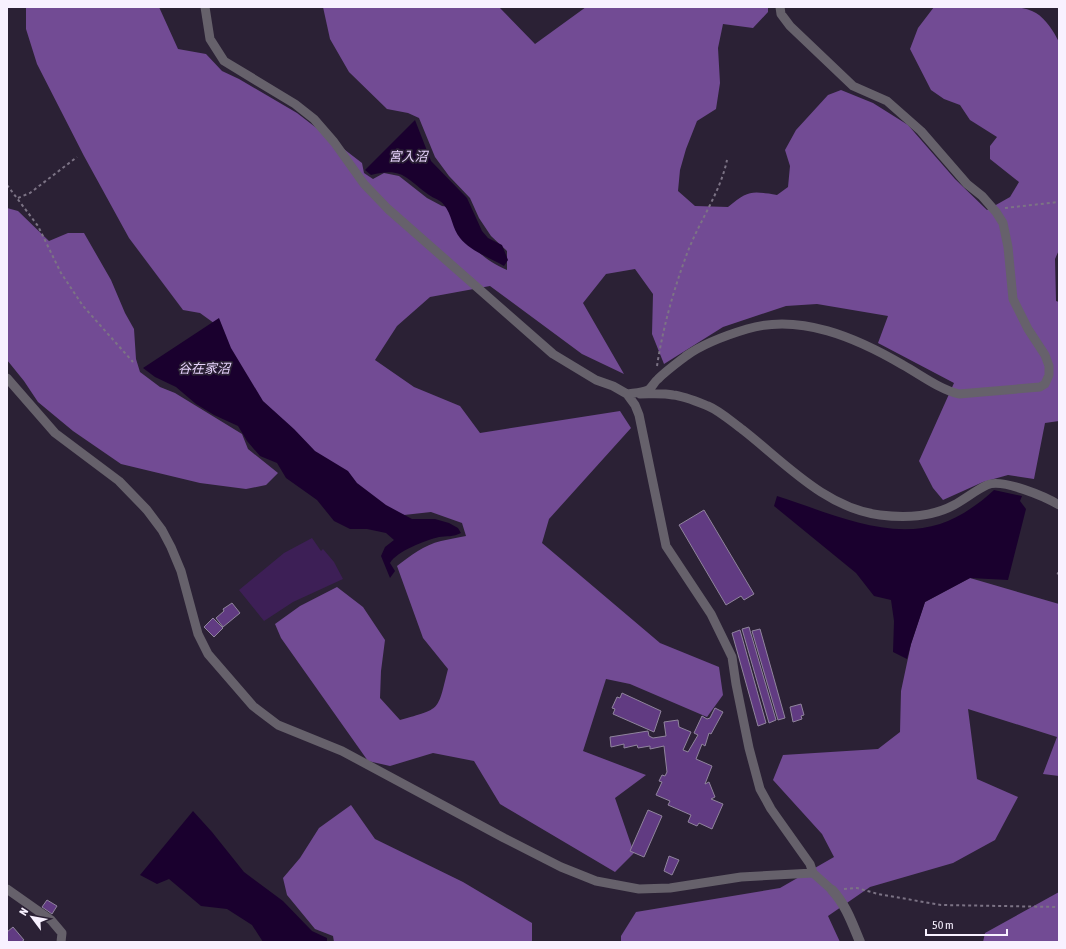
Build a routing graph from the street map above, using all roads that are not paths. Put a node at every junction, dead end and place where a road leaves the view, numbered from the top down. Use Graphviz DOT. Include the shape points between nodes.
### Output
graph roads {
  1 [pos="205,7"];
  2 [pos="780,7"];
  3 [pos="7,378"];
  4 [pos="627,394"];
  5 [pos="1059,505"];
  6 [pos="813,873"];
  7 [pos="7,888"];
  8 [pos="832,890"];
  9 [pos="61,942"];
  10 [pos="860,942"];
  1 -- 4 [label="street" via="210,39 224,61 295,104 314,119 364,184 388,209 553,354 596,380"];
  2 -- 4 [label="street" via="781,14 790,26 853,86 887,101 921,131 967,184 994,209 1003,223 1013,299 1045,355 1049,375 1045,384 1040,387 959,394 948,391 856,341 796,324 774,323 748,328 718,339 688,355 657,379 648,390"];
  3 -- 6 [label="street" via="55,433 119,481 147,510 162,530 179,565 198,634 208,654 253,706 278,725 342,751 510,841 561,867 596,881 639,889 670,888 740,877"];
  4 -- 5 [label="street" via="673,394 709,406 756,440 812,487 858,510 879,515 920,516 941,511 988,484 1019,488"];
  4 -- 6 [label="street" via="639,415 666,546 711,614 732,657 749,748 760,789 810,864"];
  6 -- 8 [label="street"];
  7 -- 9 [label="street" via="51,920 62,933"];
  8 -- 10 [label="street" via="847,911"];
}
